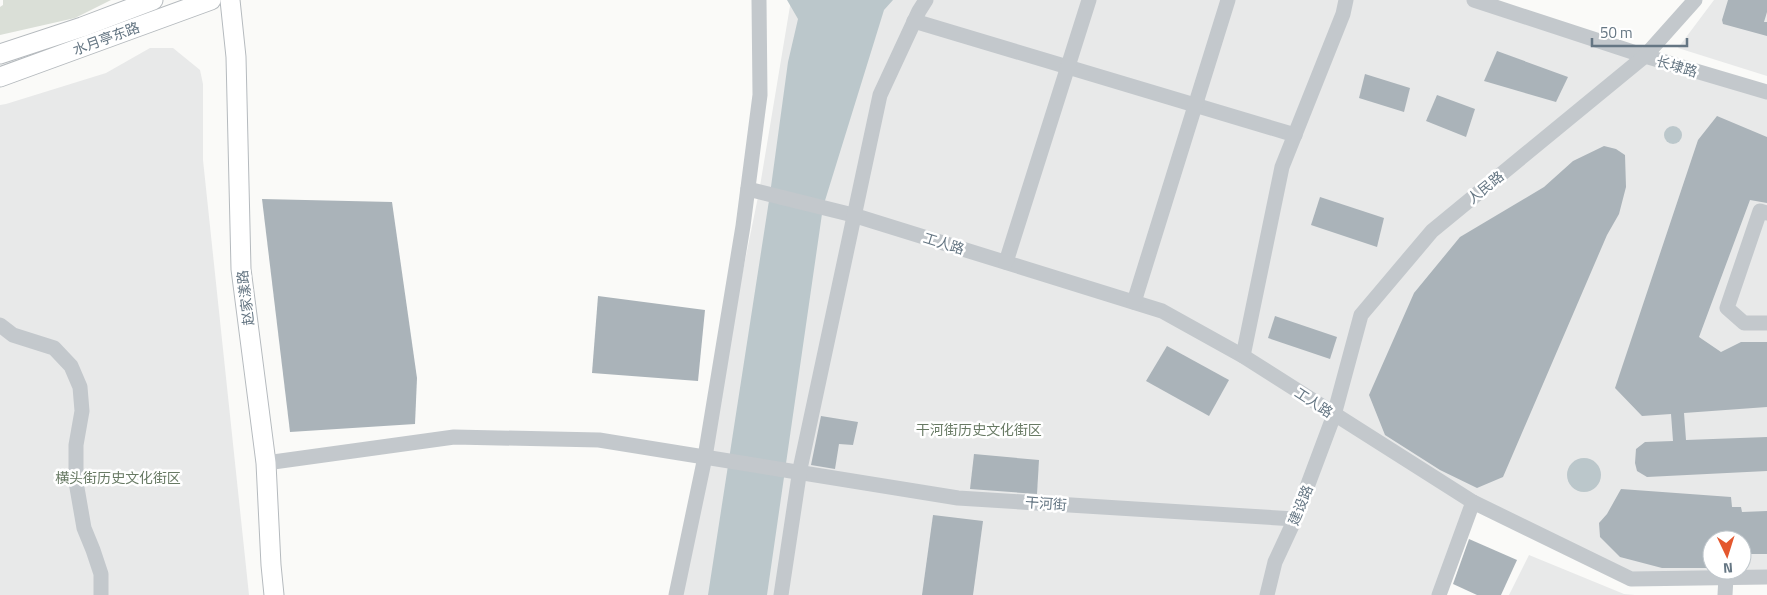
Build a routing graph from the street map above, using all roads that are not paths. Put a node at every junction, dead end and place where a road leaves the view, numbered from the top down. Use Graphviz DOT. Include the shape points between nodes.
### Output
graph roads {
  1 [pos="153,0"];
  2 [pos="211,0"];
  3 [pos="230,0"];
  4 [pos="759,0"];
  5 [pos="926,0"];
  6 [pos="1089,0"];
  7 [pos="1228,0"];
  8 [pos="1346,0"];
  9 [pos="1474,0"];
  10 [pos="1695,0"];
  11 [pos="914,21"];
  12 [pos="0,54"];
  13 [pos="1645,56"];
  14 [pos="1068,67"];
  15 [pos="0,77"];
  16 [pos="1767,92"];
  17 [pos="1195,105"];
  18 [pos="1295,135"];
  19 [pos="753,191"];
  20 [pos="1767,213"];
  21 [pos="849,214"];
  22 [pos="1006,262"];
  23 [pos="1134,302"];
  24 [pos="1767,323"];
  25 [pos="0,324"];
  26 [pos="1243,356"];
  27 [pos="1334,415"];
  28 [pos="709,458"];
  29 [pos="266,463"];
  30 [pos="799,472"];
  31 [pos="1473,502"];
  32 [pos="1295,519"];
  33 [pos="1752,577"];
  34 [pos="1767,577"];
  35 [pos="1702,578"];
  36 [pos="1726,580"];
  37 [pos="101,595"];
  38 [pos="274,595"];
  39 [pos="676,595"];
  40 [pos="781,595"];
  41 [pos="1267,595"];
  42 [pos="1439,595"];
  43 [pos="1725,595"];
  1 -- 12 [label="main road, 水月亭东路"];
  2 -- 15 [label="main road, 水月亭东路"];
  3 -- 29 [label="main road, 赵家漾路" via="236,57 242,269"];
  4 -- 19 [label="street" via="760,95"];
  5 -- 11 [label="street"];
  6 -- 14 [label="street"];
  7 -- 17 [label="street"];
  8 -- 18 [label="street"];
  9 -- 13 [label="street, 长埭路"];
  10 -- 13 [label="street, 人民路"];
  11 -- 14 [label="street"];
  11 -- 21 [label="street" via="880,95"];
  13 -- 16 [label="street, 长埭路"];
  13 -- 27 [label="street, 人民路" via="1432,231 1361,315"];
  14 -- 17 [label="street"];
  14 -- 22 [label="street"];
  17 -- 18 [label="street"];
  17 -- 23 [label="street"];
  18 -- 26 [label="street" via="1282,167"];
  19 -- 21 [label="street, 工人路"];
  19 -- 28 [label="street" via="743,226"];
  20 -- 24 [label="street" via="1760,211 1727,308 1744,323"];
  21 -- 22 [label="street, 工人路"];
  21 -- 30 [label="street"];
  22 -- 23 [label="street, 工人路"];
  23 -- 26 [label="street, 工人路" via="1162,311"];
  25 -- 37 [label="street" via="13,335 54,348 71,366 80,387 82,411 76,445 76,482 84,528 101,574"];
  26 -- 27 [label="street, 工人路"];
  27 -- 31 [label="street, 工人路"];
  27 -- 32 [label="street, 建设路"];
  28 -- 29 [label="street, 干河街" via="599,440 454,437"];
  28 -- 30 [label="street, 干河街"];
  28 -- 39 [label="street"];
  29 -- 38 [label="main road, 赵家漾路"];
  30 -- 32 [label="street, 干河街" via="958,498"];
  30 -- 40 [label="street"];
  31 -- 35 [label="street, 工人路" via="1631,579"];
  31 -- 42 [label="street"];
  32 -- 41 [label="street, 建设路" via="1275,562"];
  33 -- 34 [label="street, 工人路"];
  36 -- 43 [label="street"];
}
